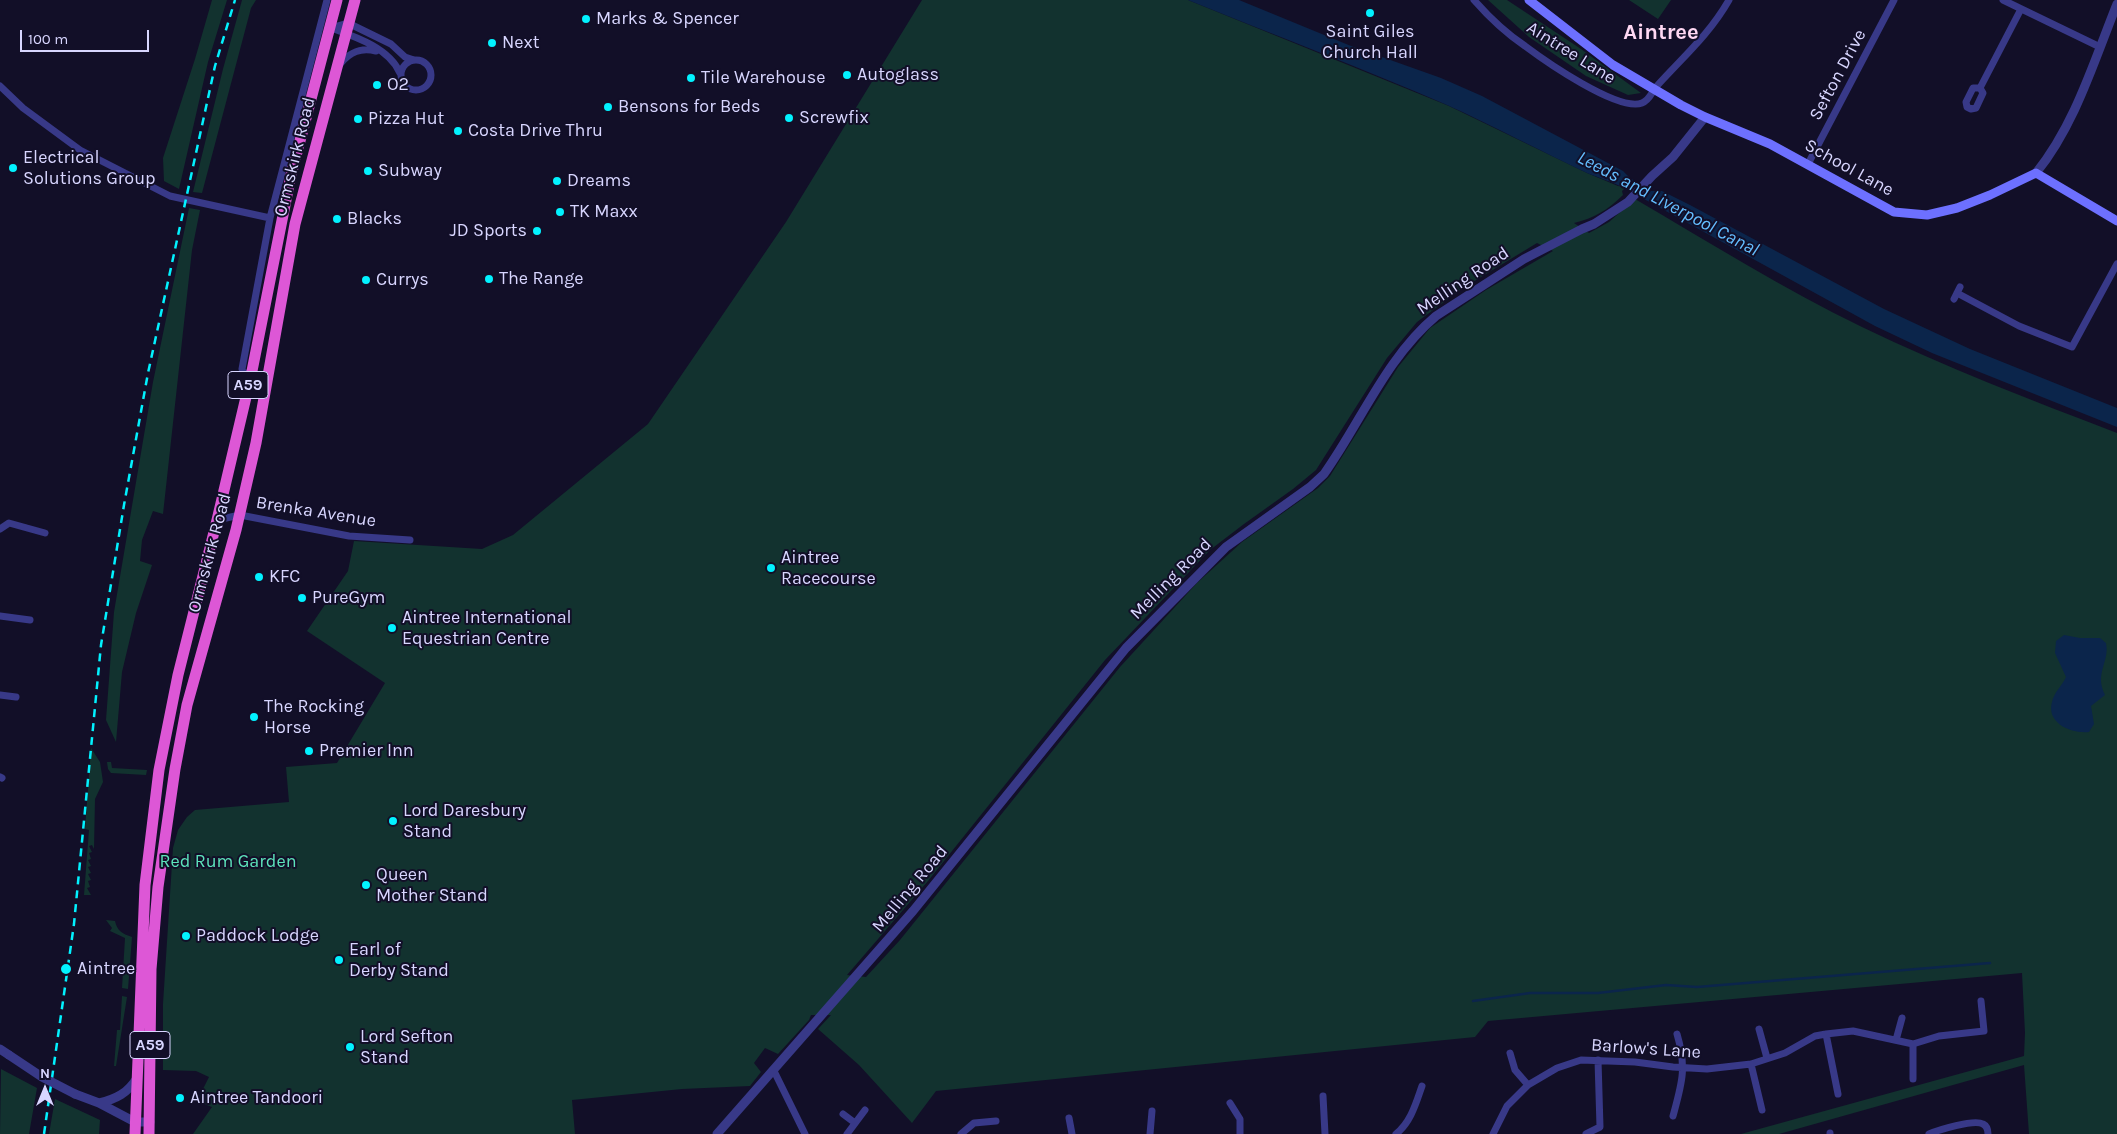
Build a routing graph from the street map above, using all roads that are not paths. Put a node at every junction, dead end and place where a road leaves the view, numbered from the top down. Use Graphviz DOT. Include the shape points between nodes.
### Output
graph roads {
  1 [pos="327,0"];
  2 [pos="337,0"];
  3 [pos="355,0"];
  4 [pos="1474,0"];
  5 [pos="1529,0"];
  6 [pos="1729,0"];
  7 [pos="1894,0"];
  8 [pos="2003,0"];
  9 [pos="2117,4"];
  10 [pos="2018,5"];
  11 [pos="330,28"];
  12 [pos="347,28"];
  13 [pos="2100,47"];
  14 [pos="388,56"];
  15 [pos="414,60"];
  16 [pos="336,69"];
  17 [pos="400,73"];
  18 [pos="0,86"];
  19 [pos="1980,88"];
  20 [pos="1654,89"];
  21 [pos="1705,117"];
  22 [pos="1808,164"];
  23 [pos="2036,173"];
  24 [pos="270,218"];
  25 [pos="2117,221"];
  26 [pos="2117,264"];
  27 [pos="1957,293"];
  28 [pos="250,376"];
  29 [pos="240,515"];
  30 [pos="217,520"];
  31 [pos="0,529"];
  32 [pos="45,533"];
  33 [pos="410,540"];
  34 [pos="0,616"];
  35 [pos="30,620"];
  36 [pos="0,695"];
  37 [pos="16,697"];
  38 [pos="1981,1001"];
  39 [pos="1902,1018"];
  40 [pos="1759,1029"];
  41 [pos="1677,1034"];
  42 [pos="1826,1034"];
  43 [pos="1896,1040"];
  44 [pos="1913,1044"];
  45 [pos="0,1049"];
  46 [pos="1510,1053"];
  47 [pos="1767,1058"];
  48 [pos="1598,1060"];
  49 [pos="1751,1064"];
  50 [pos="1682,1068"];
  51 [pos="774,1071"];
  52 [pos="137,1078"];
  53 [pos="1913,1080"];
  54 [pos="1528,1085"];
  55 [pos="1422,1086"];
  56 [pos="1838,1094"];
  57 [pos="1323,1096"];
  58 [pos="99,1103"];
  59 [pos="1230,1104"];
  60 [pos="865,1110"];
  61 [pos="1762,1110"];
  62 [pos="1152,1111"];
  63 [pos="843,1114"];
  64 [pos="1673,1116"];
  65 [pos="1069,1118"];
  66 [pos="996,1121"];
  67 [pos="135,1122"];
  68 [pos="855,1123"];
  69 [pos="150,1128"];
  70 [pos="135,1134"];
  71 [pos="717,1134"];
  72 [pos="805,1134"];
  73 [pos="847,1134"];
  74 [pos="961,1134"];
  75 [pos="1072,1134"];
  76 [pos="1150,1134"];
  77 [pos="1240,1134"];
  78 [pos="1325,1134"];
  79 [pos="1396,1134"];
  80 [pos="1493,1134"];
  81 [pos="1586,1134"];
  82 [pos="1929,1134"];
  83 [pos="1988,1134"];
  1 -- 24 [label="street"];
  2 -- 11 [label="highway, Ormskirk Road / A59"];
  3 -- 12 [label="highway, Ormskirk Road / A59"];
  4 -- 20 [label="street, Aintree Lane" via="1523,46 1604,96 1629,105 1640,104 1648,100"];
  5 -- 20 [label="main road, Aintree Lane" via="1613,65"];
  6 -- 20 [label="street" via="1698,45"];
  7 -- 22 [label="street, Sefton Drive"];
  8 -- 10 [label="street"];
  9 -- 13 [label="street"];
  10 -- 13 [label="street"];
  10 -- 19 [label="street"];
  11 -- 12 [label="street"];
  11 -- 12 [label="street"];
  11 -- 28 [label="highway, Ormskirk Road / A59" via="291,175"];
  12 -- 14 [label="street"];
  12 -- 15 [label="street" via="391,44 405,58"];
  12 -- 16 [label="highway, Ormskirk Road / A59"];
  13 -- 23 [label="street" via="2070,118"];
  14 -- 16 [label="street" via="372,50 360,50 348,55"];
  14 -- 17 [label="street"];
  15 -- 17 [label="street" via="405,64"];
  15 -- 17 [label="street" via="424,62 430,70 431,79 425,88 416,91 406,88"];
  16 -- 29 [label="highway, Ormskirk Road / A59" via="295,224"];
  18 -- 24 [label="street" via="22,108 80,150 170,196"];
  20 -- 21 [label="main road, Aintree Lane"];
  21 -- 22 [label="main road, School Lane"];
  21 -- 51 [label="street, Melling Road" via="1673,157 1632,198 1594,224 1524,259 1423,327 1393,365 1324,474 1226,546 1126,648 913,911"];
  22 -- 23 [label="main road, School Lane" via="1894,212 1927,215 1974,201"];
  23 -- 25 [label="main road"];
  24 -- 28 [label="street" via="242,369"];
  26 -- 27 [label="street" via="2072,347 2019,326"];
  28 -- 30 [label="highway, Ormskirk Road / A59"];
  29 -- 30 [label="street, Brenka Avenue"];
  29 -- 33 [label="street, Brenka Avenue" via="349,536"];
  29 -- 69 [label="highway, Ormskirk Road / A59" via="187,705 166,826 151,969"];
  30 -- 52 [label="highway, Ormskirk Road / A59" via="178,675 159,770 146,885"];
  31 -- 32 [label="street" via="9,522"];
  34 -- 35 [label="street"];
  36 -- 37 [label="street"];
  38 -- 44 [label="street" via="1984,1031 1939,1036"];
  39 -- 43 [label="street"];
  40 -- 47 [label="street"];
  41 -- 50 [label="street"];
  42 -- 43 [label="street, Barlow's Lane" via="1854,1031"];
  42 -- 47 [label="street, Barlow's Lane"];
  42 -- 56 [label="street"];
  43 -- 44 [label="street, Barlow's Lane"];
  44 -- 53 [label="street"];
  45 -- 58 [label="street, bridge" via="42,1077"];
  46 -- 54 [label="street" via="1515,1070"];
  47 -- 49 [label="street, Barlow's Lane"];
  48 -- 50 [label="street, Barlow's Lane"];
  48 -- 54 [label="street, Barlow's Lane" via="1581,1060 1556,1068"];
  48 -- 81 [label="street" via="1600,1127"];
  49 -- 50 [label="street, Barlow's Lane"];
  49 -- 61 [label="street"];
  50 -- 64 [label="street" via="1683,1079"];
  51 -- 71 [label="street, Melling Road"];
  51 -- 72 [label="street"];
  52 -- 58 [label="street" via="125,1093"];
  52 -- 67 [label="highway, Ormskirk Road / A59"];
  54 -- 80 [label="street, Barlow's Lane" via="1508,1106"];
  55 -- 79 [label="street" via="1414,1109 1403,1129"];
  57 -- 78 [label="street"];
  58 -- 67 [label="street"];
  59 -- 77 [label="street" via="1240,1119"];
  60 -- 68 [label="street"];
  62 -- 76 [label="street"];
  63 -- 68 [label="street"];
  65 -- 75 [label="street"];
  66 -- 74 [label="street" via="974,1122"];
  67 -- 69 [label="street"];
  67 -- 70 [label="highway, A59"];
  68 -- 73 [label="street"];
  82 -- 83 [label="street" via="1977,1122 1988,1128"];
}
